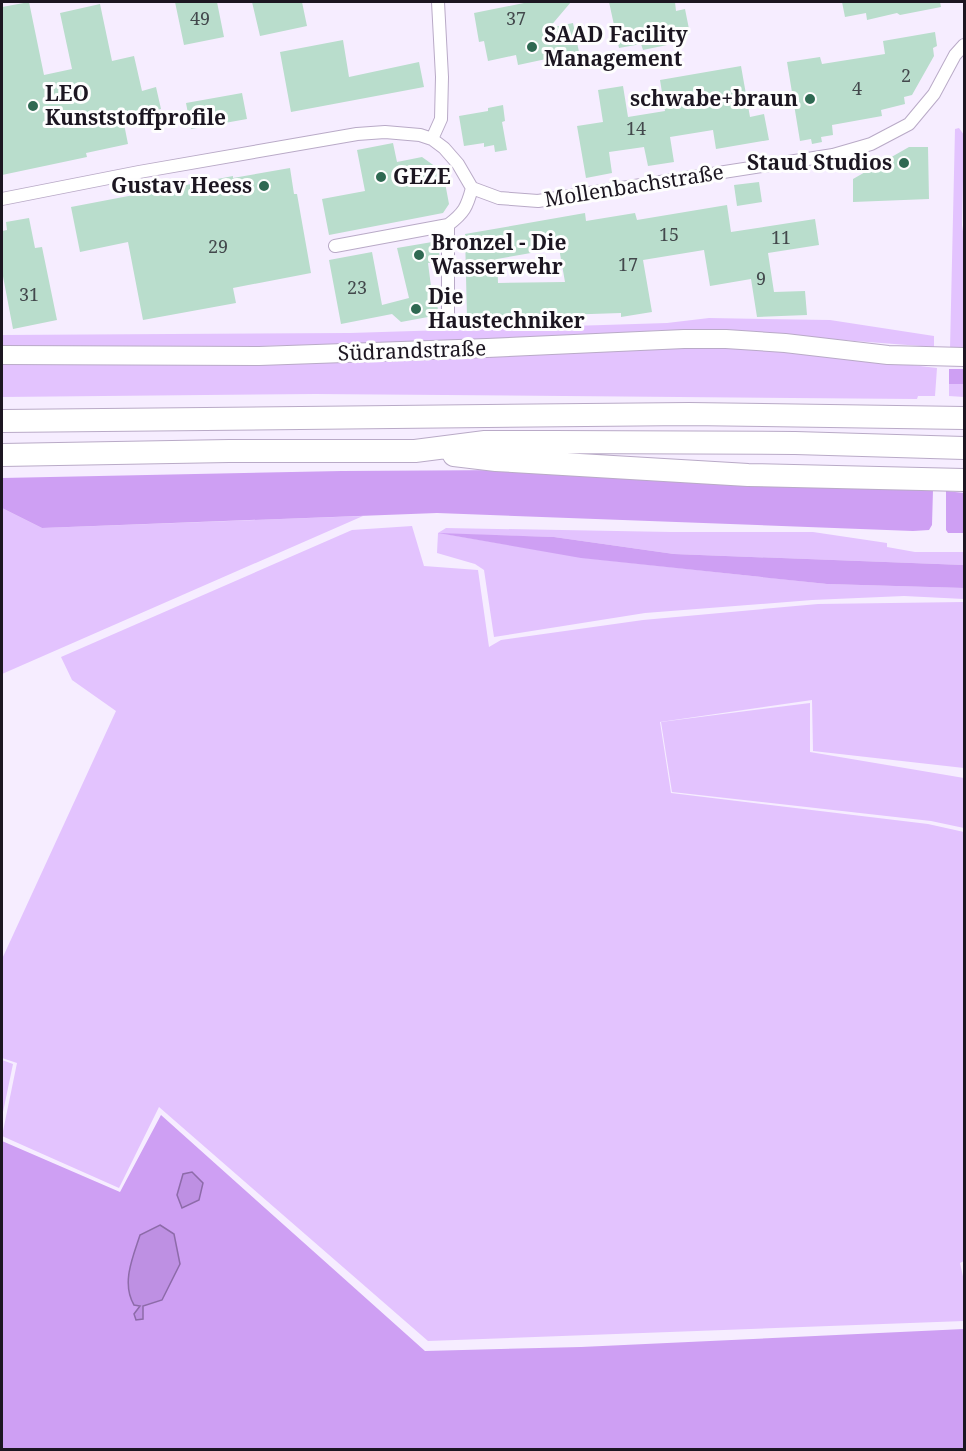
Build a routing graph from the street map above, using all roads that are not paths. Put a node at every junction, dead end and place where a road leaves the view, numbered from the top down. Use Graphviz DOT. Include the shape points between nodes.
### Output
graph roads {
  1 [pos="438,2"];
  2 [pos="964,45"];
  3 [pos="432,139"];
  4 [pos="472,188"];
  5 [pos="2,199"];
  6 [pos="448,225"];
  7 [pos="335,246"];
  8 [pos="448,315"];
  9 [pos="2,355"];
  10 [pos="964,357"];
  11 [pos="964,418"];
  12 [pos="2,421"];
  13 [pos="964,448"];
  14 [pos="415,451"];
  15 [pos="2,455"];
  16 [pos="964,480"];
  1 -- 3 [label="street" via="441,119"];
  2 -- 4 [label="street, Mollenbachstraße" via="934,94 909,124 871,144 833,155 538,201 499,198"];
  3 -- 4 [label="street" via="458,164"];
  3 -- 5 [label="street" via="385,132 357,134"];
  4 -- 6 [label="street" via="466,207"];
  6 -- 7 [label="street"];
  6 -- 8 [label="street"];
  9 -- 10 [label="main road, Südrandstraße" via="259,356 726,339 888,355"];
  11 -- 12 [label="highway" via="689,414"];
  13 -- 14 [label="highway" via="485,442"];
  14 -- 15 [label="highway"];
  14 -- 16 [label="highway" via="496,460 748,475"];
}
